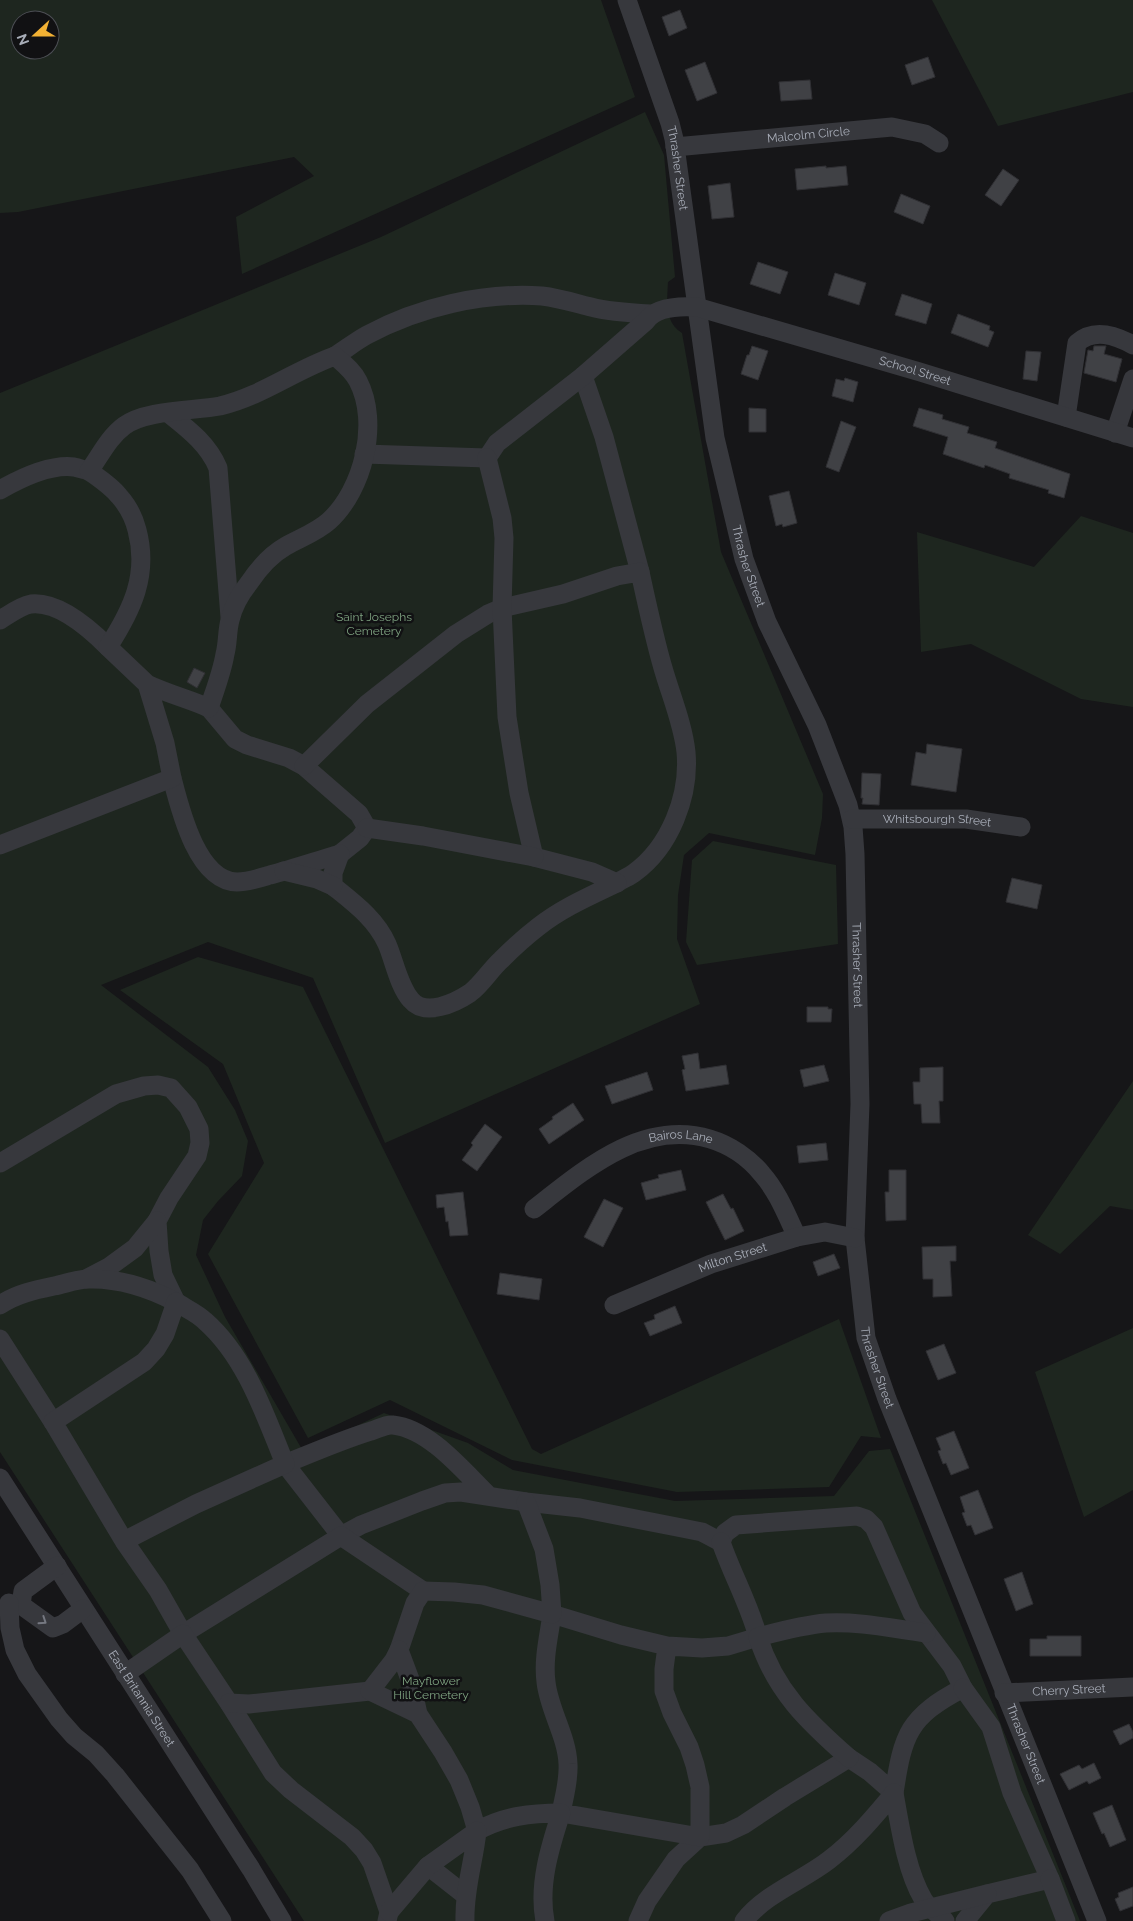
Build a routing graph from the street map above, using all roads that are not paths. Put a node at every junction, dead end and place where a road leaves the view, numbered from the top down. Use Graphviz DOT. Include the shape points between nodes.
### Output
graph roads {
  1 [pos="627,0"];
  2 [pos="940,143"];
  3 [pos="675,147"];
  4 [pos="697,307"];
  5 [pos="651,314"];
  6 [pos="1133,345"];
  7 [pos="335,356"];
  8 [pos="583,376"];
  9 [pos="1133,379"];
  10 [pos="168,413"];
  11 [pos="1066,417"];
  12 [pos="1124,435"];
  13 [pos="364,454"];
  14 [pos="487,458"];
  15 [pos="89,471"];
  16 [pos="0,490"];
  17 [pos="640,572"];
  18 [pos="502,608"];
  19 [pos="230,618"];
  20 [pos="0,620"];
  21 [pos="108,647"];
  22 [pos="147,684"];
  23 [pos="209,708"];
  24 [pos="304,766"];
  25 [pos="172,778"];
  26 [pos="852,819"];
  27 [pos="1021,827"];
  28 [pos="367,828"];
  29 [pos="0,845"];
  30 [pos="340,854"];
  31 [pos="534,858"];
  32 [pos="284,871"];
  33 [pos="617,883"];
  34 [pos="333,886"];
  35 [pos="0,1163"];
  36 [pos="534,1209"];
  37 [pos="157,1222"];
  38 [pos="797,1237"];
  39 [pos="855,1238"];
  40 [pos="86,1279"];
  41 [pos="176,1302"];
  42 [pos="0,1304"];
  43 [pos="614,1305"];
  44 [pos="0,1339"];
  45 [pos="53,1422"];
  46 [pos="285,1464"];
  47 [pos="0,1478"];
  48 [pos="489,1496"];
  49 [pos="526,1502"];
  50 [pos="341,1536"];
  51 [pos="124,1541"];
  52 [pos="721,1542"];
  53 [pos="57,1566"];
  54 [pos="422,1591"];
  55 [pos="10,1599"];
  56 [pos="83,1609"];
  57 [pos="552,1614"];
  58 [pos="183,1634"];
  59 [pos="926,1634"];
  60 [pos="758,1637"];
  61 [pos="667,1646"];
  62 [pos="399,1650"];
  63 [pos="125,1674"];
  64 [pos="1133,1687"];
  65 [pos="963,1688"];
  66 [pos="370,1691"];
  67 [pos="1004,1694"];
  68 [pos="229,1703"];
  69 [pos="418,1714"];
  70 [pos="849,1758"];
  71 [pos="894,1794"];
  72 [pos="561,1813"];
  73 [pos="477,1831"];
  74 [pos="700,1837"];
  75 [pos="428,1866"];
  76 [pos="1050,1880"];
  77 [pos="986,1894"];
  78 [pos="466,1895"];
  79 [pos="930,1908"];
  80 [pos="388,1916"];
  81 [pos="222,1921"];
  82 [pos="282,1921"];
  83 [pos="465,1921"];
  84 [pos="545,1921"];
  85 [pos="638,1921"];
  86 [pos="744,1921"];
  87 [pos="889,1921"];
  88 [pos="945,1921"];
  89 [pos="965,1921"];
  90 [pos="1066,1921"];
  91 [pos="1097,1921"];
  1 -- 3 [label="street, Thrasher Street" via="670,123"];
  2 -- 3 [label="street, Malcolm Circle" via="925,134 892,127"];
  3 -- 4 [label="street, Thrasher Street"];
  4 -- 5 [label="street, School Street" via="680,306"];
  4 -- 11 [label="street, School Street"];
  4 -- 26 [label="street, Thrasher Street" via="715,438 744,559 767,622 817,724"];
  5 -- 7 [label="street" via="592,307 544,296 493,297 411,316 366,336"];
  5 -- 8 [label="street"];
  6 -- 11 [label="street" via="1106,334 1094,334 1077,342"];
  7 -- 10 [label="street" via="249,397 220,406"];
  7 -- 13 [label="street" via="358,380 366,402 368,435"];
  8 -- 14 [label="street" via="497,443"];
  8 -- 17 [label="street" via="604,437"];
  9 -- 12 [label="street"];
  10 -- 15 [label="street" via="124,425"];
  10 -- 19 [label="street" via="198,438 218,468"];
  11 -- 12 [label="street, School Street"];
  13 -- 14 [label="street"];
  13 -- 19 [label="street" via="357,480 336,514 326,524 285,546 258,569"];
  14 -- 18 [label="street" via="503,524"];
  15 -- 16 [label="street" via="60,467"];
  15 -- 21 [label="street" via="107,484 130,511 142,551 139,583 120,629"];
  17 -- 18 [label="street"];
  17 -- 33 [label="street" via="681,730 686,775 675,818 664,838 649,859"];
  18 -- 24 [label="street" via="456,634 367,704"];
  18 -- 31 [label="street" via="508,717 518,786"];
  19 -- 23 [label="street" via="225,654"];
  20 -- 21 [label="street" via="31,604 54,608 75,619"];
  21 -- 22 [label="street"];
  22 -- 23 [label="street"];
  22 -- 25 [label="street"];
  23 -- 24 [label="street" via="235,739"];
  24 -- 28 [label="street" via="359,814"];
  25 -- 29 [label="street"];
  25 -- 32 [label="street" via="196,847 211,870 224,879 237,882"];
  26 -- 27 [label="street, Whitsbourgh Street" via="966,819"];
  26 -- 39 [label="street, Thrasher Street" via="860,1104"];
  28 -- 30 [label="street"];
  28 -- 31 [label="street"];
  30 -- 32 [label="street"];
  30 -- 34 [label="street" via="333,873"];
  31 -- 33 [label="street" via="592,872"];
  32 -- 34 [label="street"];
  33 -- 34 [label="street" via="554,915 500,960 469,993 431,1008 411,1000 378,929 354,902"];
  35 -- 37 [label="street" via="116,1094 144,1086 171,1088 188,1107 198,1129 200,1143 197,1156"];
  36 -- 38 [label="street, Bairos Lane" via="575,1177 617,1151 648,1137 682,1133 714,1140 747,1158 770,1184"];
  37 -- 40 [label="street" via="135,1248"];
  37 -- 41 [label="street" via="163,1275"];
  38 -- 39 [label="street, Milton Street" via="825,1232"];
  38 -- 43 [label="street, Milton Street" via="711,1264"];
  39 -- 67 [label="street, Thrasher Street" via="863,1322 872,1358"];
  40 -- 41 [label="street" via="129,1284"];
  40 -- 42 [label="street" via="38,1289"];
  41 -- 45 [label="street" via="165,1334 144,1362"];
  41 -- 46 [label="street" via="205,1320 231,1350 248,1379"];
  44 -- 45 [label="street"];
  45 -- 51 [label="street"];
  46 -- 48 [label="street" via="390,1424 402,1426 439,1448"];
  46 -- 50 [label="street"];
  46 -- 51 [label="street"];
  47 -- 53 [label="street, East Britannia Street"];
  48 -- 49 [label="street"];
  48 -- 50 [label="street" via="445,1493"];
  49 -- 52 [label="street" via="580,1508 702,1532"];
  49 -- 57 [label="street" via="548,1566"];
  50 -- 54 [label="street"];
  50 -- 58 [label="street"];
  51 -- 58 [label="street"];
  52 -- 59 [label="street" via="725,1532 736,1525 857,1516 866,1519 874,1527 912,1613"];
  52 -- 60 [label="street"];
  53 -- 55 [label="street"];
  53 -- 56 [label="street, East Britannia Street"];
  54 -- 57 [label="street" via="483,1595"];
  54 -- 62 [label="street"];
  55 -- 56 [label="street, one-way" via="53,1628"];
  55 -- 81 [label="street" via="10,1628 15,1650 27,1674 64,1725 115,1775 190,1870"];
  56 -- 63 [label="street, East Britannia Street"];
  57 -- 61 [label="street"];
  57 -- 72 [label="street" via="546,1681 568,1763"];
  58 -- 63 [label="street"];
  58 -- 68 [label="street"];
  59 -- 60 [label="street" via="828,1623"];
  59 -- 65 [label="street" via="952,1666"];
  60 -- 61 [label="street" via="728,1646"];
  60 -- 70 [label="street" via="782,1690"];
  61 -- 74 [label="street" via="664,1691 695,1766 700,1787"];
  62 -- 66 [label="street"];
  62 -- 69 [label="street"];
  63 -- 82 [label="street, East Britannia Street"];
  64 -- 67 [label="street, Cherry Street"];
  65 -- 71 [label="street" via="931,1707 908,1735 900,1755"];
  65 -- 76 [label="street" via="991,1727 1012,1793"];
  66 -- 68 [label="street" via="249,1704"];
  66 -- 69 [label="street"];
  67 -- 91 [label="street, Thrasher Street"];
  68 -- 80 [label="street" via="273,1773 364,1850 372,1864"];
  69 -- 73 [label="street" via="459,1780"];
  70 -- 71 [label="street"];
  70 -- 74 [label="street" via="743,1826 726,1833"];
  71 -- 79 [label="street" via="904,1848 923,1899"];
  71 -- 86 [label="street" via="850,1844 828,1862 775,1894"];
  72 -- 73 [label="street" via="535,1813 510,1818"];
  72 -- 74 [label="street"];
  72 -- 84 [label="street" via="550,1848 544,1884"];
  73 -- 75 [label="street"];
  73 -- 78 [label="street"];
  74 -- 85 [label="street" via="676,1859 647,1901"];
  75 -- 78 [label="street"];
  75 -- 80 [label="street"];
  76 -- 77 [label="street"];
  76 -- 90 [label="street"];
  77 -- 79 [label="street"];
  77 -- 89 [label="street"];
  78 -- 83 [label="street"];
  79 -- 87 [label="street"];
  79 -- 88 [label="street"];
}
